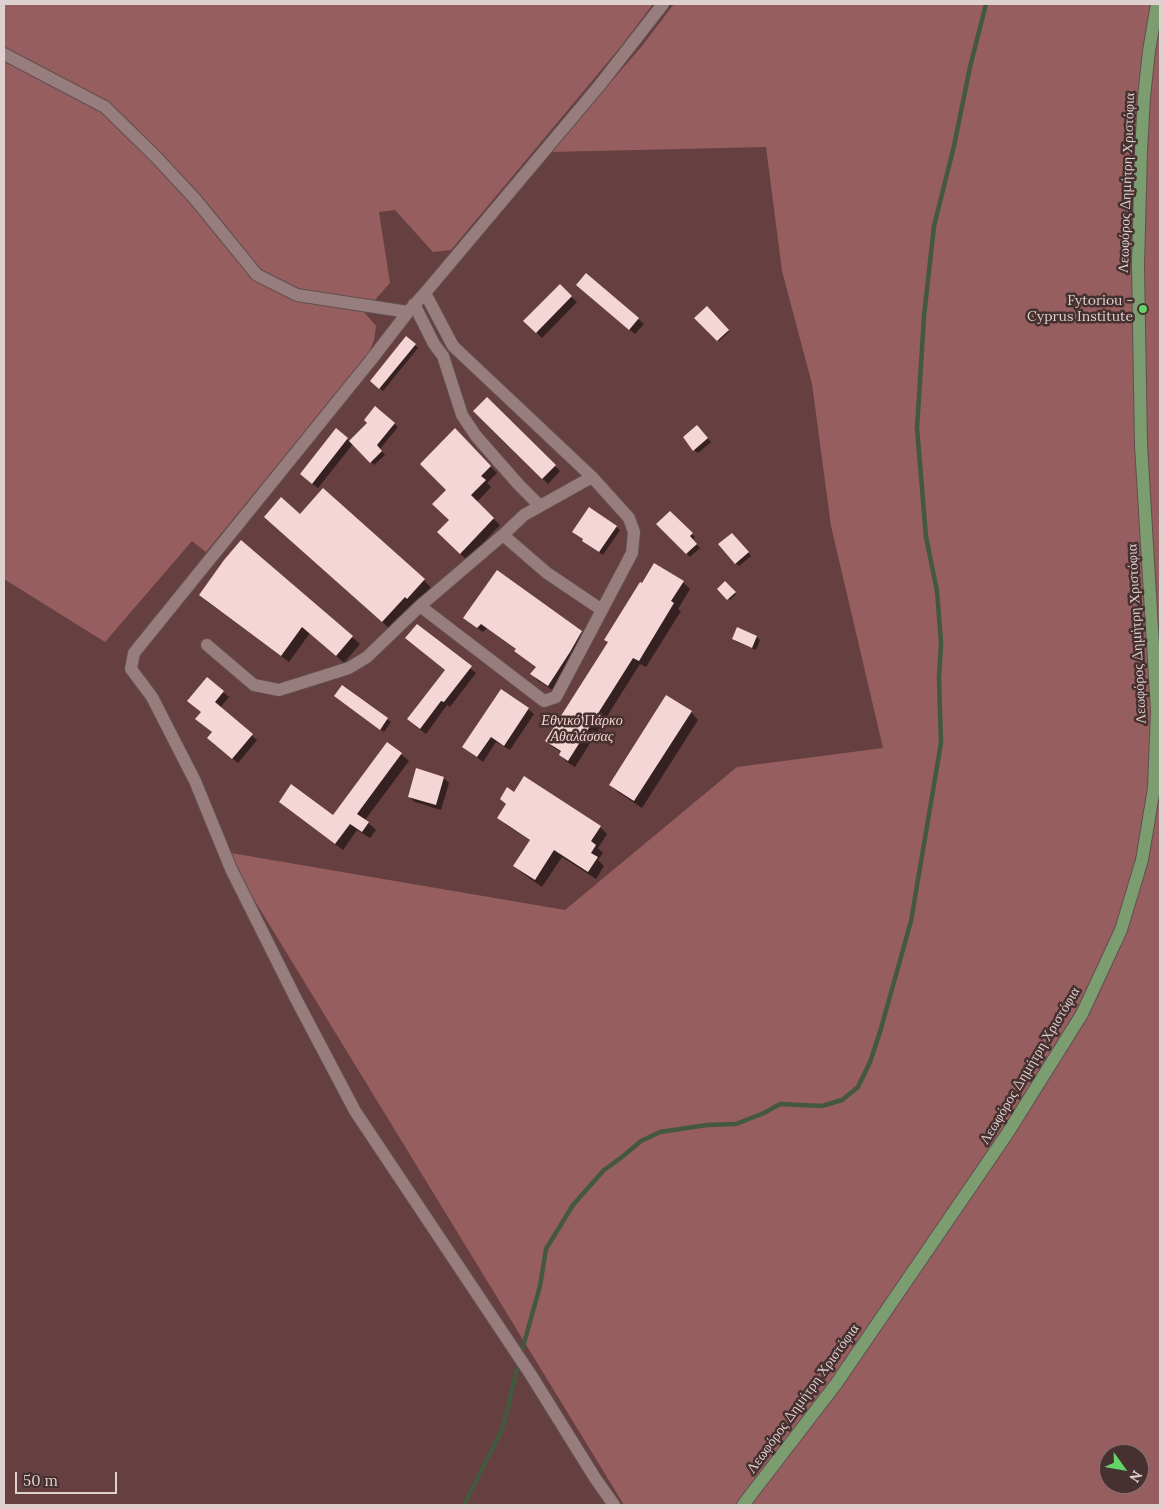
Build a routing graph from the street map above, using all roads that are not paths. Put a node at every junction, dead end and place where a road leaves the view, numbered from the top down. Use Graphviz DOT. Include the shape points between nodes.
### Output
graph roads {
  1 [pos="663,4"];
  2 [pos="1157,12"];
  3 [pos="4,54"];
  4 [pos="425,293"];
  5 [pos="411,308"];
  6 [pos="453,346"];
  7 [pos="442,356"];
  8 [pos="592,477"];
  9 [pos="540,506"];
  10 [pos="502,535"];
  11 [pos="420,606"];
  12 [pos="602,610"];
  13 [pos="207,646"];
  14 [pos="614,1505"];
  15 [pos="742,1505"];
  1 -- 4 [label="street"];
  2 -- 15 [label="main road, Λεωφόρος Δημήτρη Χριστόφια" via="1149,51 1142,134 1138,265 1141,445 1158,711 1154,788 1142,860 1121,930 1082,1014 1007,1134 836,1384"];
  3 -- 5 [label="street" via="105,107 195,199 257,275 298,295"];
  4 -- 5 [label="street"];
  4 -- 6 [label="street"];
  5 -- 7 [label="street"];
  5 -- 14 [label="street" via="134,653 131,668 152,697 195,781 236,878 356,1110"];
  6 -- 7 [label="street"];
  6 -- 8 [label="street"];
  7 -- 9 [label="street" via="462,415 476,436"];
  8 -- 9 [label="street"];
  8 -- 12 [label="street" via="629,518 634,532 632,553"];
  9 -- 10 [label="street" via="524,515"];
  10 -- 11 [label="street"];
  10 -- 12 [label="street" via="547,573"];
  11 -- 12 [label="street" via="544,701 556,697"];
  11 -- 13 [label="street" via="367,657 349,668 279,690 254,685"];
}
